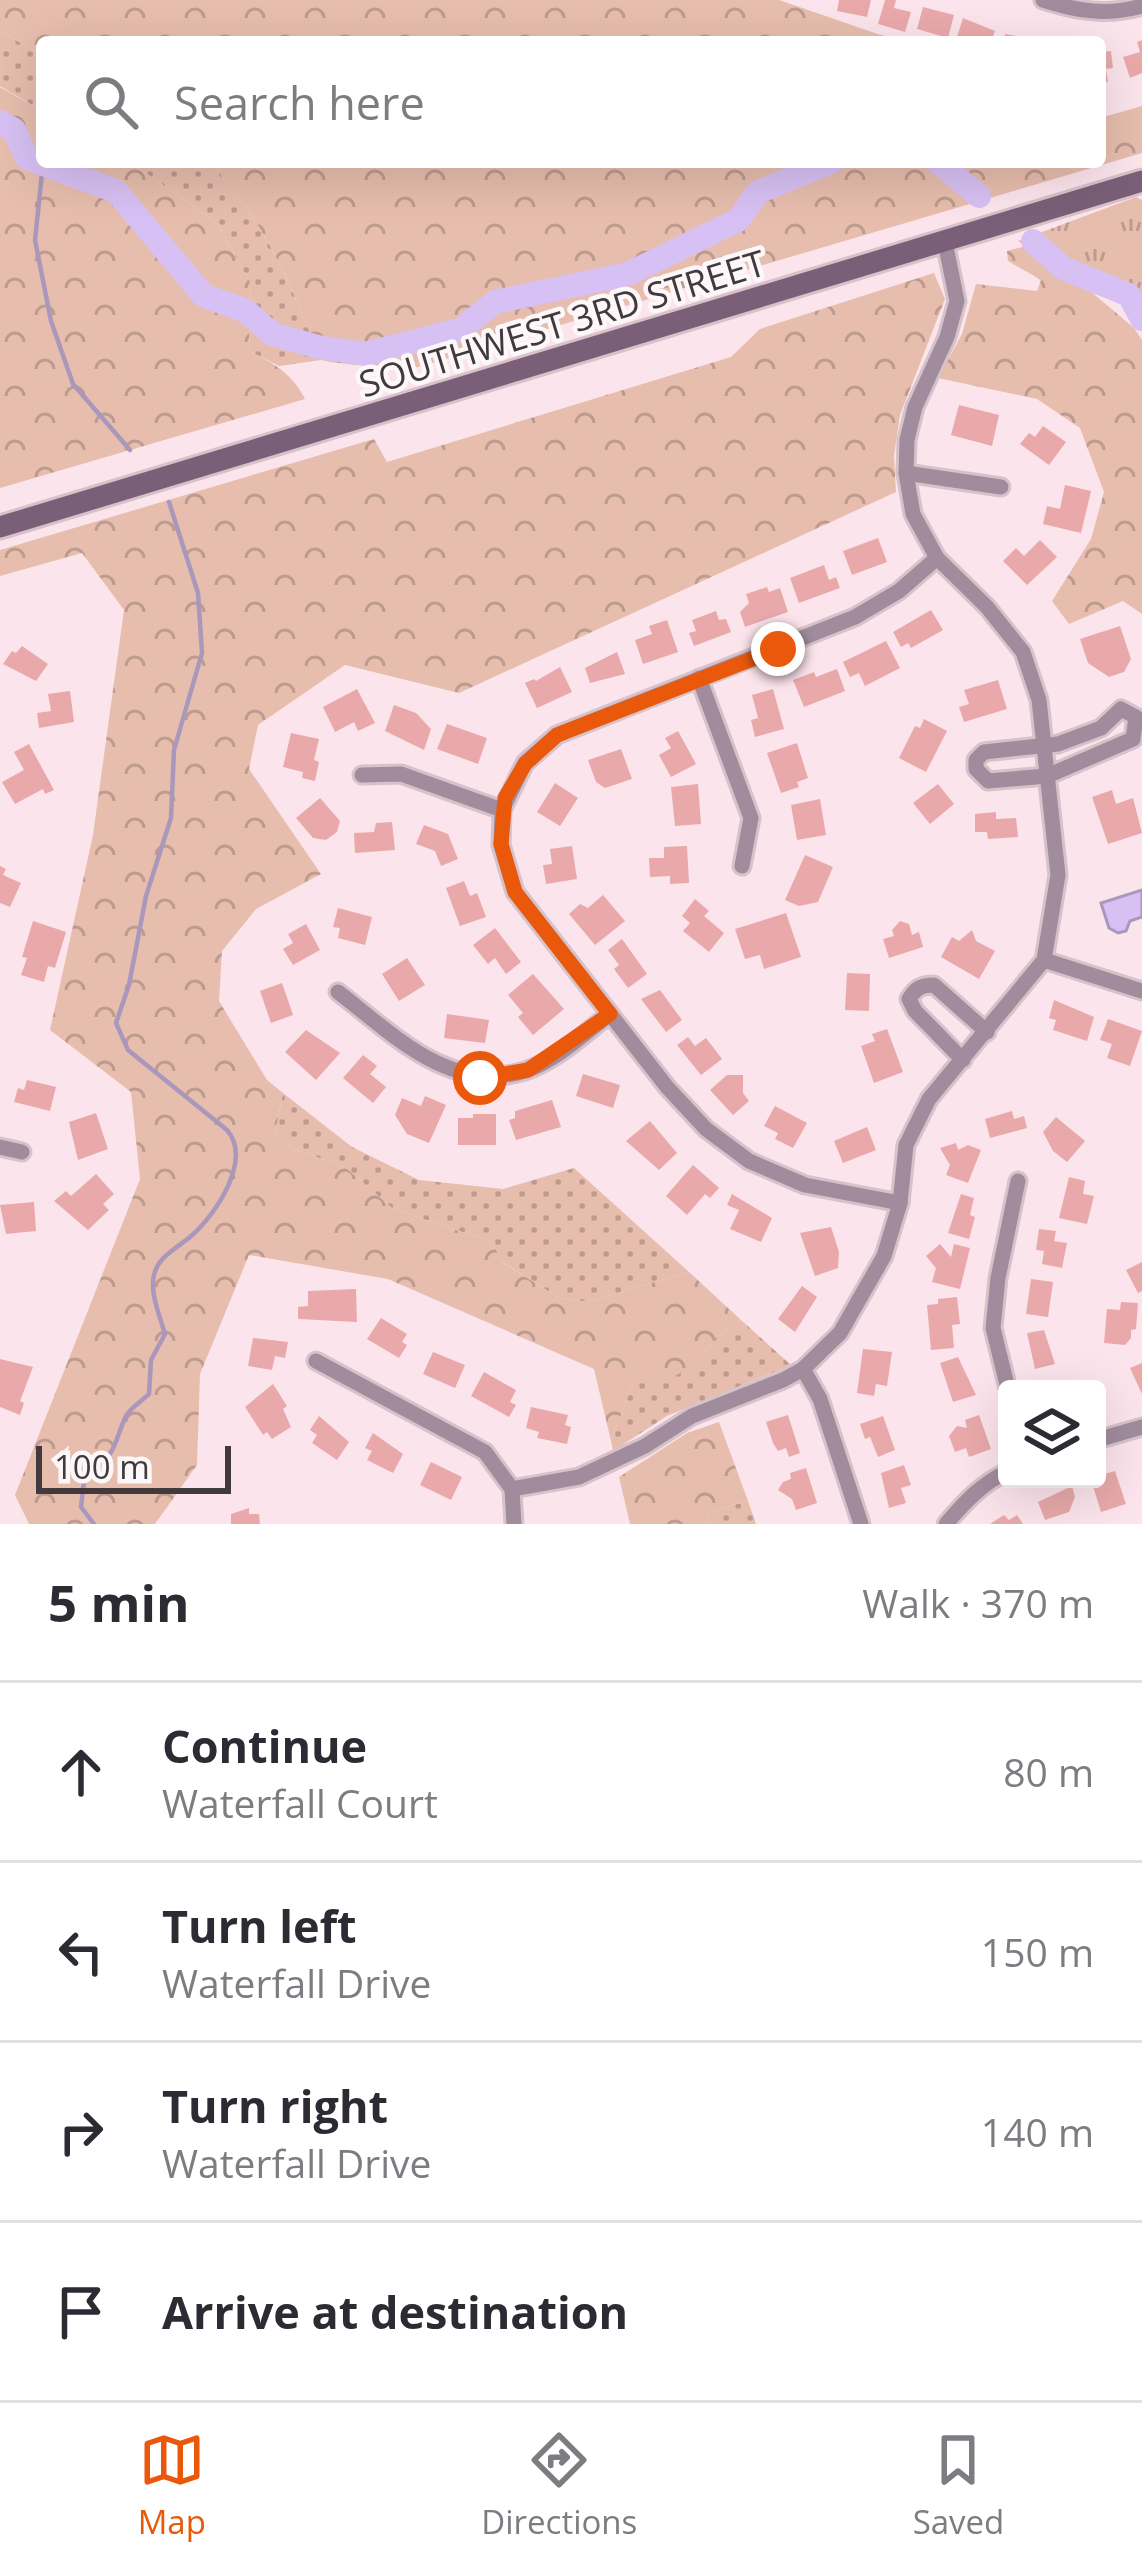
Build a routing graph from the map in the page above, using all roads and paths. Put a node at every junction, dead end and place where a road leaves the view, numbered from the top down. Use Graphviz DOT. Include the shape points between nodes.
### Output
graph roads {
  1 [pos="1042,0"];
  2 [pos="1142,6"];
  3 [pos="1142,181"];
  4 [pos="945,242"];
  5 [pos="905,472"];
  6 [pos="1001,487"];
  7 [pos="0,527"];
  8 [pos="937,558"];
  9 [pos="699,678"];
  10 [pos="1043,744"];
  11 [pos="362,776"];
  12 [pos="1047,776"];
  13 [pos="502,810"];
  14 [pos="742,866"];
  15 [pos="1044,960"];
  16 [pos="1142,991"];
  17 [pos="338,992"];
  18 [pos="610,1014"];
  19 [pos="987,1032"];
  20 [pos="963,1060"];
  21 [pos="0,1147"];
  22 [pos="22,1152"];
  23 [pos="1018,1181"];
  24 [pos="900,1203"];
  25 [pos="316,1361"];
  26 [pos="803,1369"];
  27 [pos="1006,1380"];
  28 [pos="1142,1427"];
  29 [pos="1106,1437"];
  30 [pos="998,1476"];
  31 [pos="512,1489"];
  32 [pos="514,1524"];
  33 [pos="861,1524"];
  34 [pos="946,1524"];
  1 -- 2 [label="street" via="1080,12"];
  3 -- 4 [label="main road, SOUTHWEST 3RD STREET"];
  4 -- 5 [label="street" via="957,301 915,407"];
  4 -- 7 [label="main road, SOUTHWEST 3RD STREET"];
  5 -- 6 [label="street"];
  5 -- 8 [label="street" via="913,514"];
  8 -- 9 [label="street" via="855,617"];
  8 -- 10 [label="street" via="1023,652"];
  9 -- 13 [label="street" via="557,735 525,764"];
  9 -- 14 [label="street" via="751,818"];
  10 -- 12 [label="street"];
  10 -- 12 [label="street" via="984,752 976,769 988,782"];
  10 -- 12 [label="street" via="1101,728 1121,709 1136,717 1133,739"];
  11 -- 13 [label="street" via="401,773"];
  12 -- 15 [label="street" via="1058,875"];
  13 -- 18 [label="street" via="501,844 515,892"];
  15 -- 16 [label="street"];
  15 -- 19 [label="street"];
  17 -- 18 [label="street" via="434,1064 480,1078 528,1070"];
  18 -- 24 [label="street" via="706,1129 748,1161 805,1185"];
  19 -- 20 [label="street"];
  19 -- 20 [label="street" via="934,985 914,990 915,1012"];
  20 -- 24 [label="street" via="929,1100 907,1145"];
  21 -- 22 [label="street"];
  23 -- 27 [label="street" via="993,1328"];
  24 -- 26 [label="street" via="884,1256 840,1333"];
  25 -- 31 [label="street" via="485,1452"];
  26 -- 31 [label="street" via="579,1477"];
  26 -- 33 [label="street"];
  28 -- 29 [label="street"];
  30 -- 34 [label="street"];
  31 -- 32 [label="street"];
}
